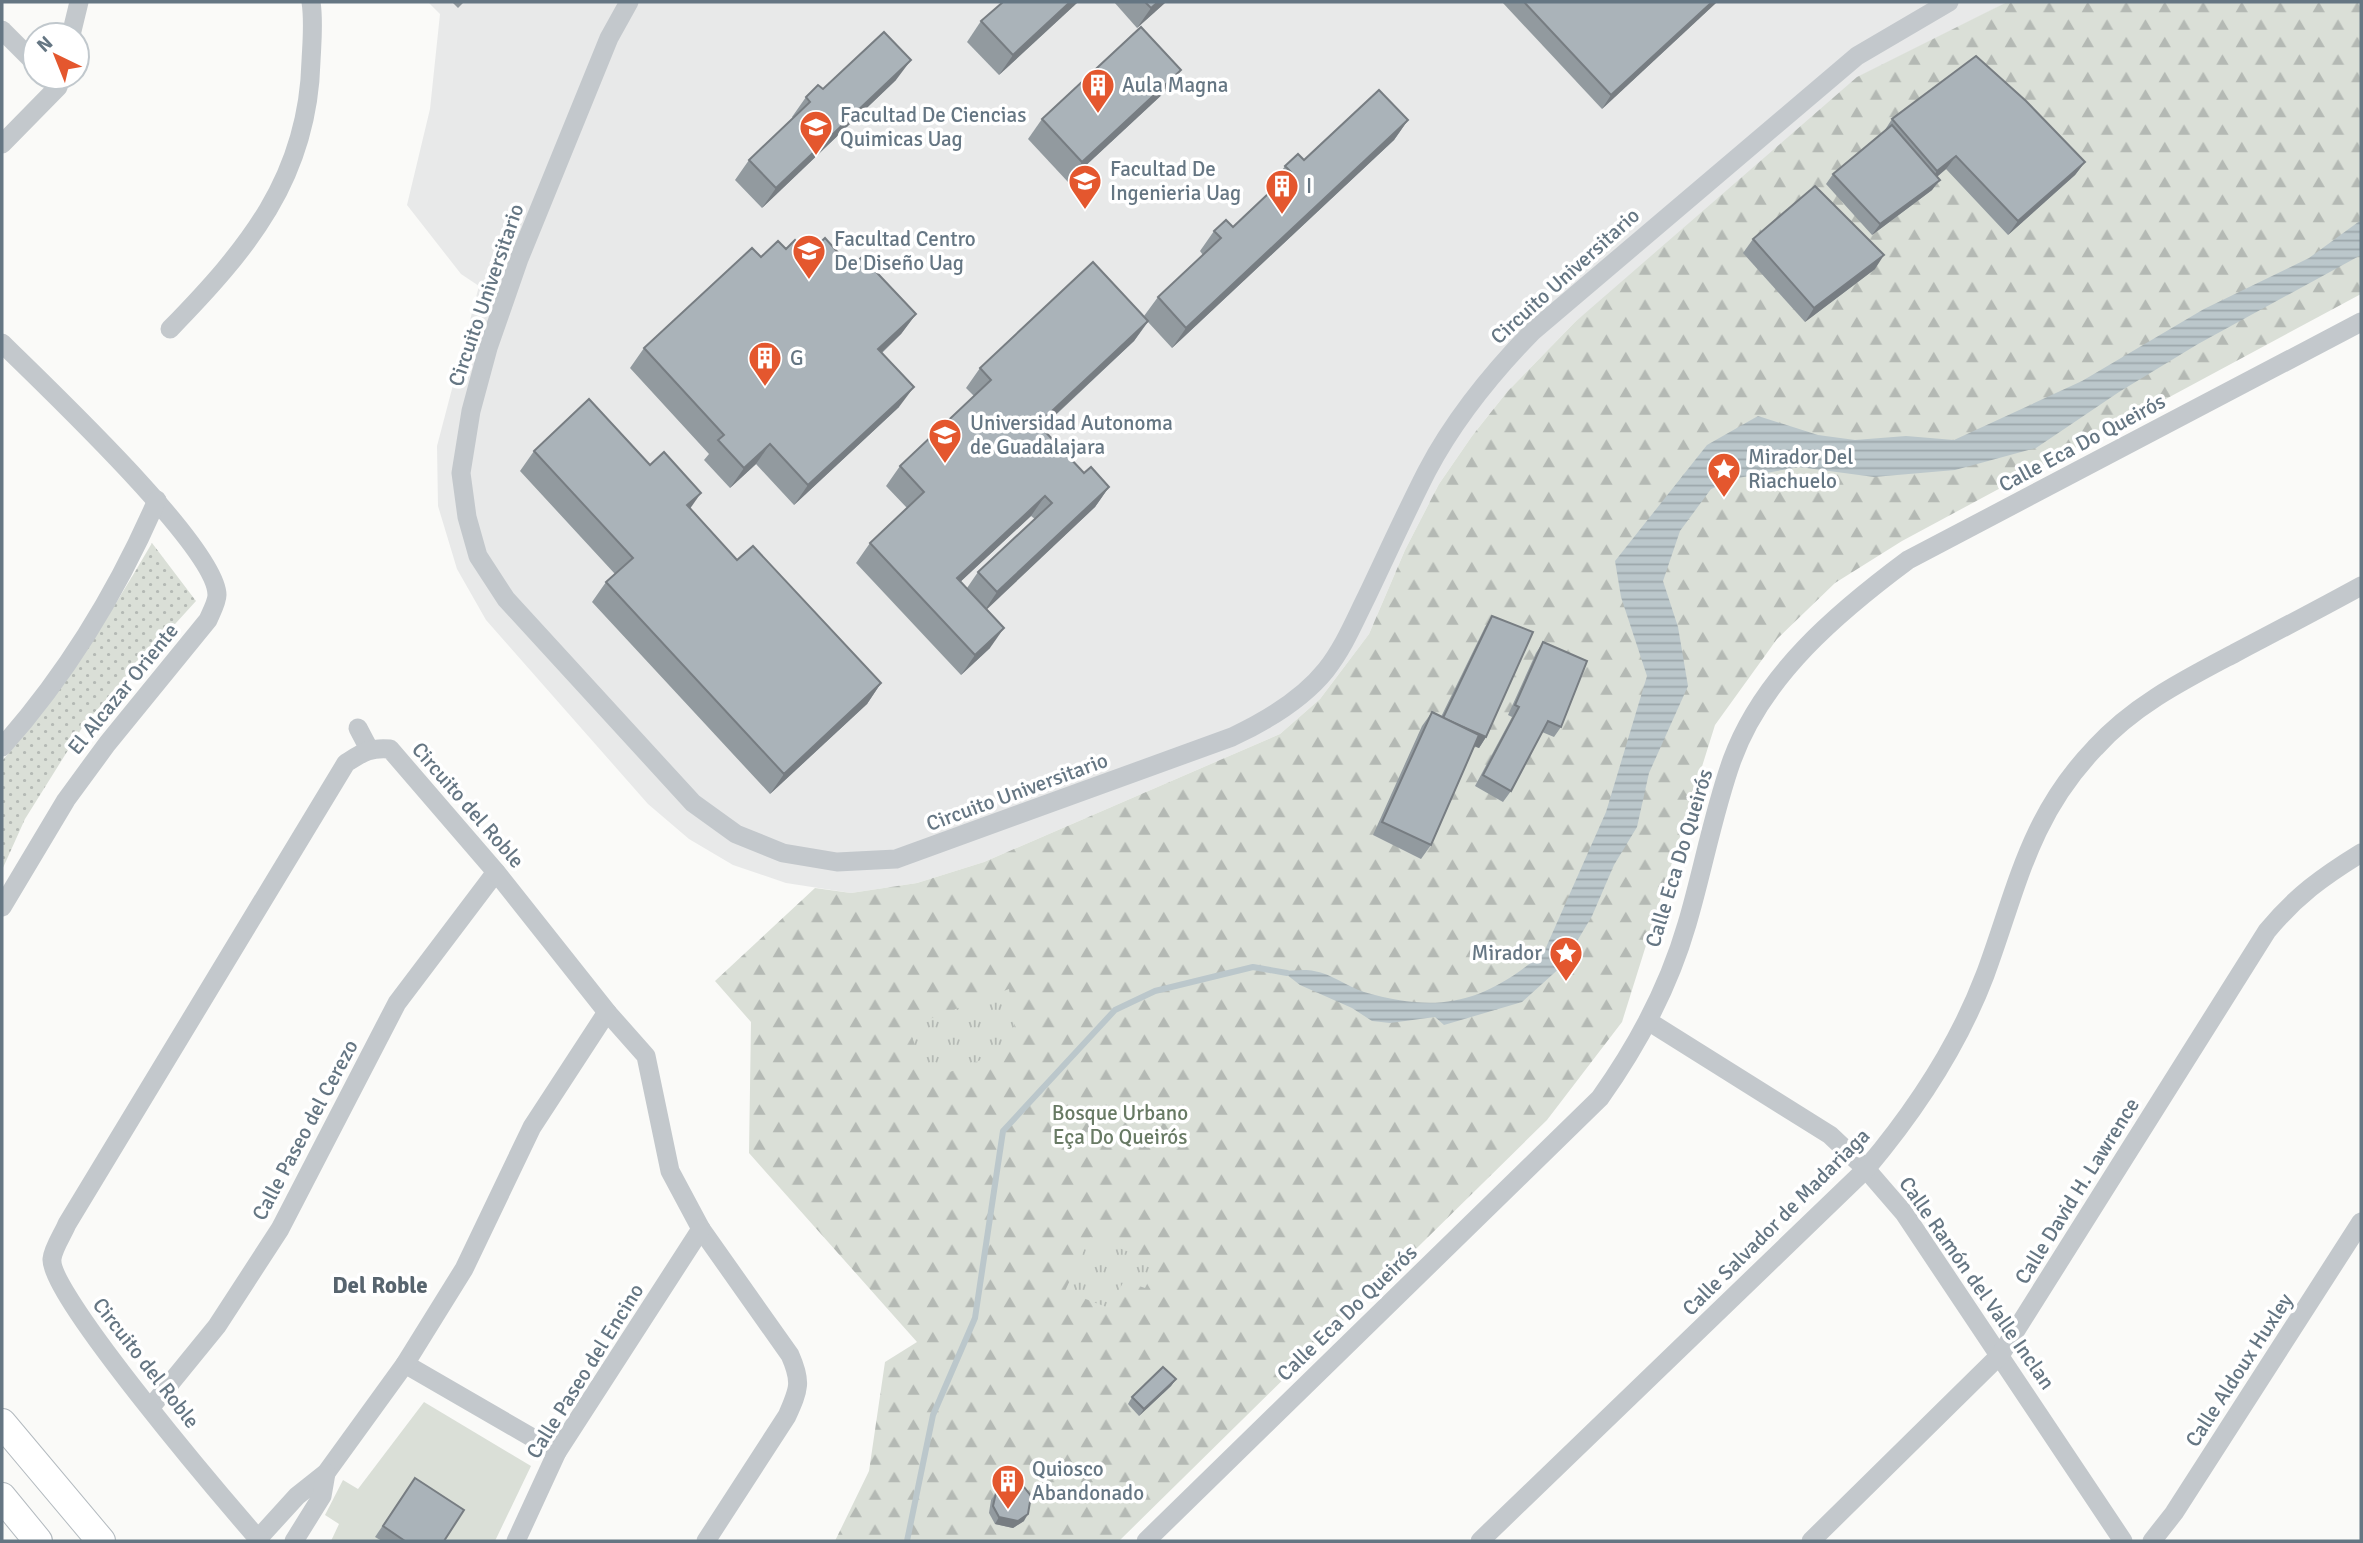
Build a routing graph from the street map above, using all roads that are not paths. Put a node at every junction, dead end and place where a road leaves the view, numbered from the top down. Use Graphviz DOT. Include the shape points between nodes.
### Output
graph roads {
  1 [pos="79,2"];
  2 [pos="310,2"];
  3 [pos="629,2"];
  4 [pos="1949,2"];
  5 [pos="74,21"];
  6 [pos="2,30"];
  7 [pos="21,49"];
  8 [pos="47,91"];
  9 [pos="2,144"];
  10 [pos="2361,322"];
  11 [pos="170,329"];
  12 [pos="2,343"];
  13 [pos="157,500"];
  14 [pos="2361,586"];
  15 [pos="358,728"];
  16 [pos="2,747"];
  17 [pos="369,749"];
  18 [pos="2361,853"];
  19 [pos="496,872"];
  20 [pos="2,907"];
  21 [pos="607,1012"];
  22 [pos="1648,1021"];
  23 [pos="1866,1169"];
  24 [pos="2361,1222"];
  25 [pos="701,1229"];
  26 [pos="2001,1354"];
  27 [pos="405,1364"];
  28 [pos="151,1407"];
  29 [pos="2,1423"];
  30 [pos="556,1452"];
  31 [pos="326,1473"];
  32 [pos="2,1497"];
  33 [pos="38,1541"];
  34 [pos="101,1541"];
  35 [pos="258,1541"];
  36 [pos="294,1541"];
  37 [pos="516,1541"];
  38 [pos="706,1541"];
  39 [pos="1146,1541"];
  40 [pos="1480,1541"];
  41 [pos="1811,1541"];
  42 [pos="2123,1541"];
  43 [pos="2152,1541"];
  1 -- 5 [label="street"];
  2 -- 11 [label="street" via="311,79 299,147 268,215 226,272"];
  3 -- 4 [label="street, Circuito Universitario" via="519,259 488,348 461,473 467,517 478,556 506,599 693,803 736,834 760,844 783,853 837,862 897,859 994,825 1232,737 1294,701 1325,671 1350,634 1428,469 1490,375 1532,332 1857,56"];
  6 -- 7 [label="street"];
  8 -- 9 [label="street"];
  10 -- 22 [label="street, Calle Eca Do Queirós" via="1908,561 1848,605 1777,683 1732,759 1686,927"];
  12 -- 13 [label="street, El Alcazar Oriente"];
  13 -- 16 [label="street" via="87,636"];
  13 -- 20 [label="street, El Alcazar Oriente" via="210,572 217,595 208,620 66,800"];
  14 -- 23 [label="street, Calle Salvador de Madariaga" via="2170,688 2128,716 2094,748 2039,826 2018,871 1984,976 1944,1057 1910,1114"];
  15 -- 17 [label="street"];
  17 -- 19 [label="street, Circuito del Roble" via="390,749"];
  17 -- 28 [label="street, Circuito del Roble" via="346,763 67,1224 52,1259 59,1286 94,1338"];
  18 -- 26 [label="street, Calle David H. Lawrence" via="2313,883 2267,931"];
  19 -- 21 [label="street, Circuito del Roble"];
  19 -- 28 [label="street, Calle Paseo del Cerezo" via="397,1003 281,1229 217,1326"];
  21 -- 25 [label="street, Circuito del Roble" via="646,1056 670,1171"];
  21 -- 27 [label="street" via="532,1127 464,1269"];
  22 -- 23 [label="street, Calle Ramón del Valle Inclan" via="1814,1124"];
  22 -- 39 [label="street, Calle Eca Do Queirós" via="1600,1098"];
  23 -- 26 [label="street, Calle Ramón del Valle Inclan" via="1905,1213"];
  23 -- 40 [label="street, Calle Salvador de Madariaga"];
  24 -- 43 [label="street, Calle Aldoux Huxley"];
  25 -- 30 [label="street, Calle Paseo del Encino"];
  25 -- 38 [label="street, Circuito del Roble" via="790,1355 799,1376 787,1416"];
  26 -- 41 [label="street, Calle David H. Lawrence"];
  26 -- 42 [label="street, Calle Ramón del Valle Inclan"];
  27 -- 30 [label="street"];
  27 -- 31 [label="street"];
  28 -- 35 [label="street, Circuito del Roble"];
  29 -- 34 [label="main road"];
  30 -- 37 [label="street, Calle Paseo del Encino"];
  31 -- 35 [label="street" via="297,1496"];
  31 -- 36 [label="street" via="322,1496"];
  32 -- 33 [label="main road"];
}
